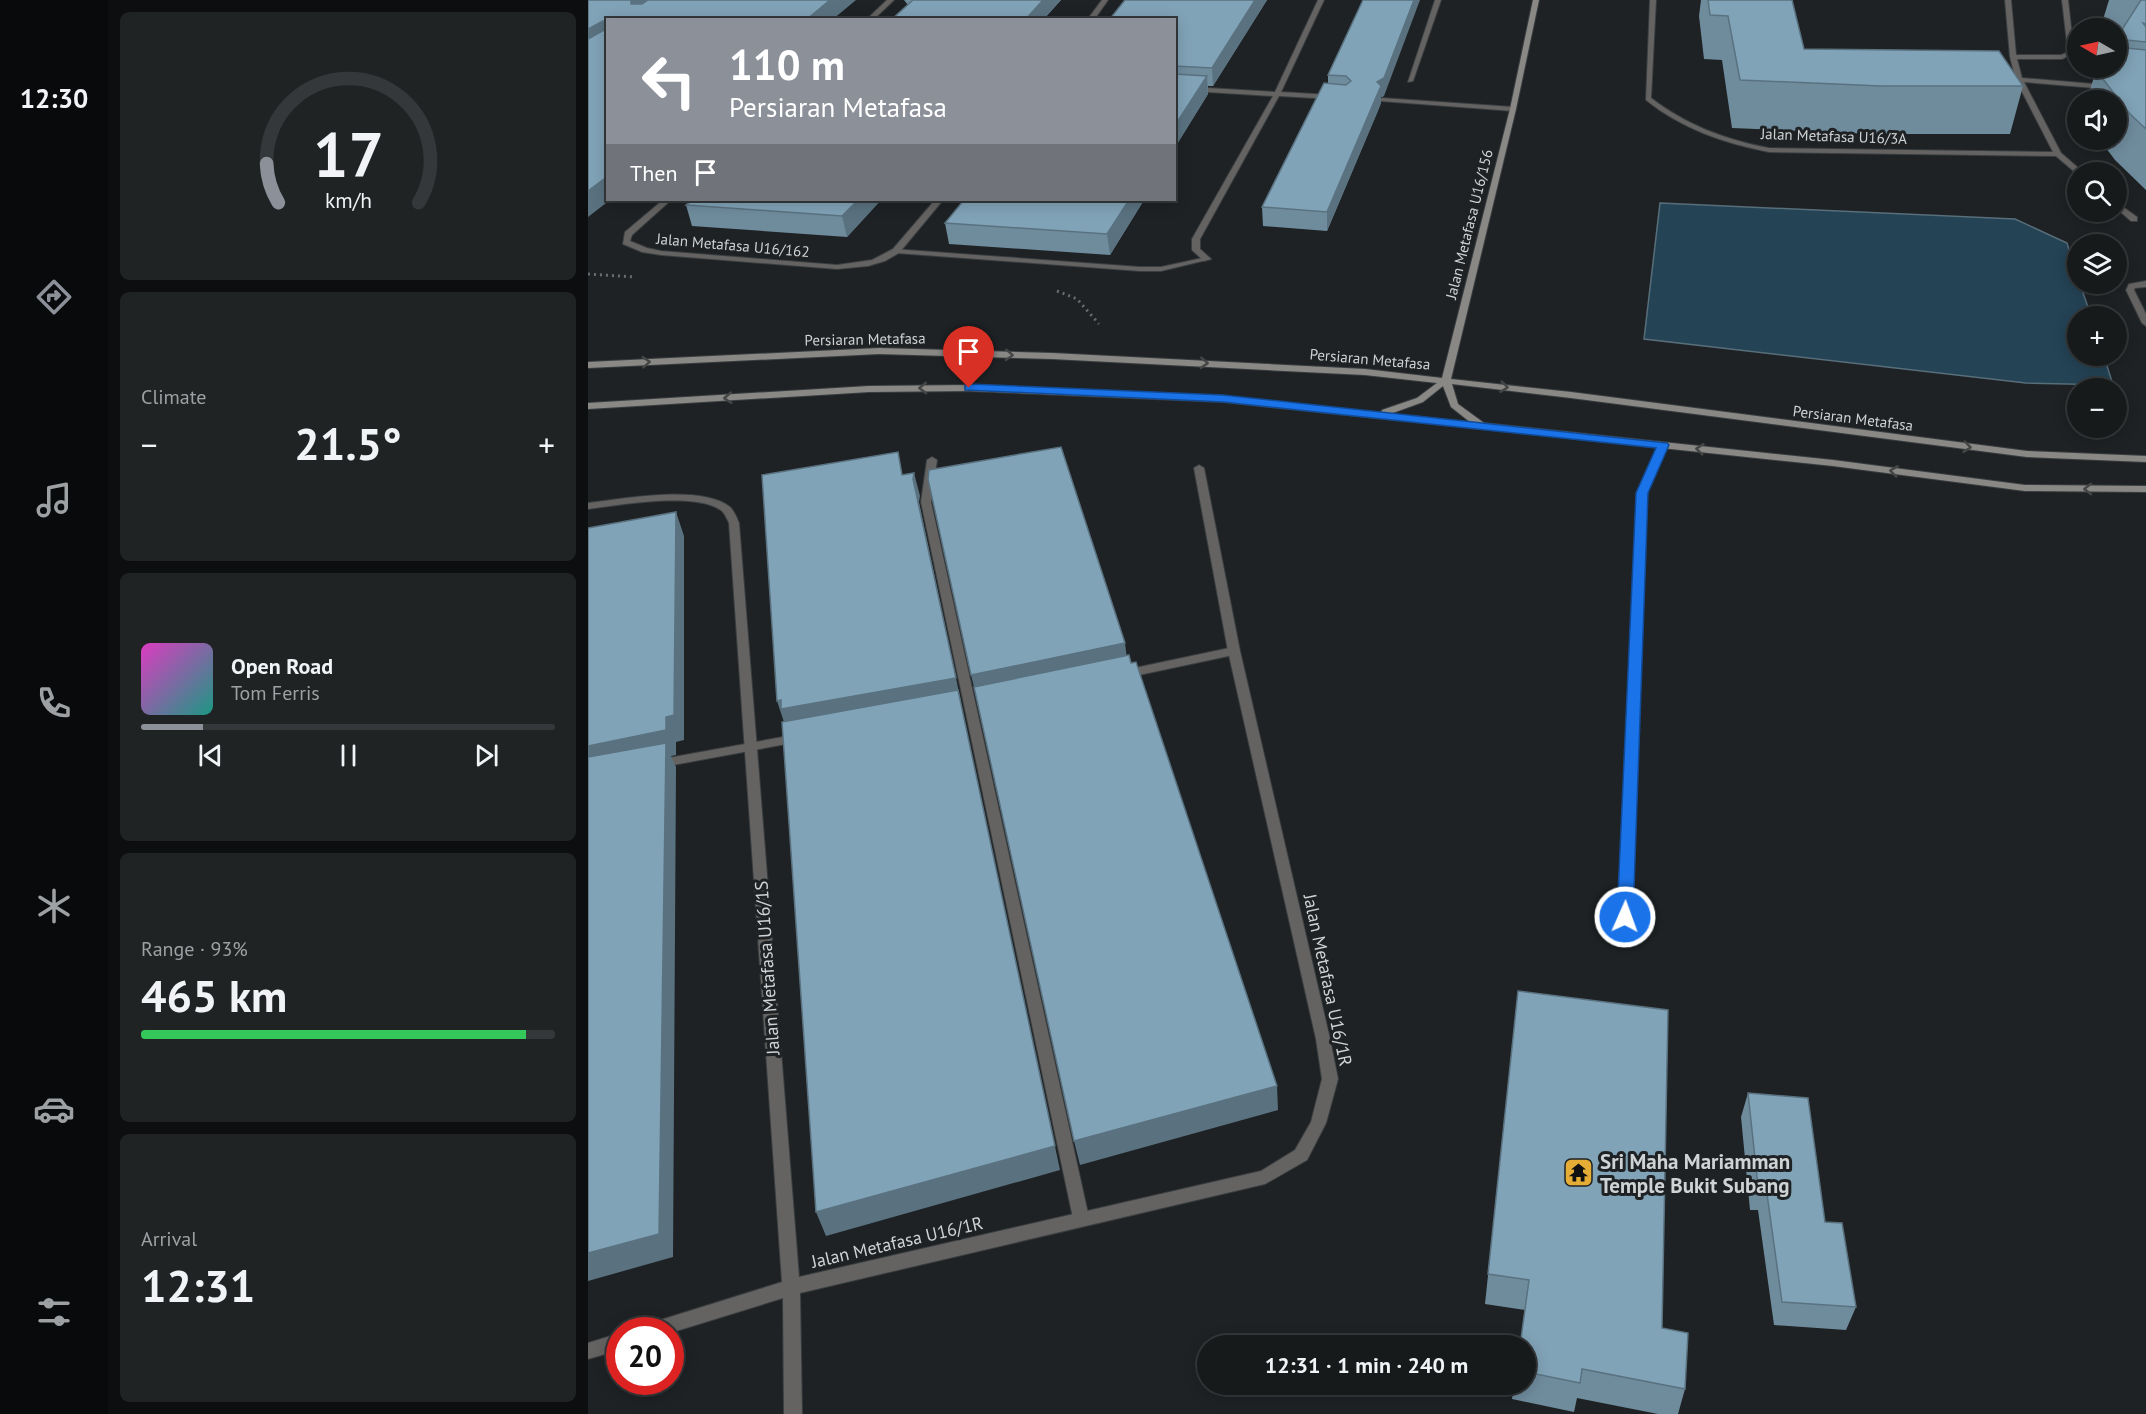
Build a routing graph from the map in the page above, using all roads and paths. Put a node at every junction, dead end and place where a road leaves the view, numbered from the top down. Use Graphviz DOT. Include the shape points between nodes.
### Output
graph roads {
  1 [pos="891,0"];
  2 [pos="1106,0"];
  3 [pos="1321,0"];
  4 [pos="1438,0"];
  5 [pos="1536,0"];
  6 [pos="1653,0"];
  7 [pos="2008,0"];
  8 [pos="2065,0"];
  9 [pos="871,18"];
  10 [pos="1092,18"];
  11 [pos="2013,57"];
  12 [pos="2019,80"];
  13 [pos="1410,81"];
  14 [pos="1176,88"];
  15 [pos="2111,88"];
  16 [pos="1277,94"];
  17 [pos="1346,98"];
  18 [pos="1382,100"];
  19 [pos="1513,109"];
  20 [pos="2058,154"];
  21 [pos="2068,162"];
  22 [pos="666,201"];
  23 [pos="938,201"];
  24 [pos="2127,213"];
  25 [pos="2134,219"];
  26 [pos="896,251"];
  27 [pos="2146,284"];
  28 [pos="2146,323"];
  29 [pos="588,365"];
  30 [pos="1446,380"];
  31 [pos="588,406"];
  32 [pos="1379,414"];
  33 [pos="1482,426"];
  34 [pos="1663,445"];
  35 [pos="2146,459"];
  36 [pos="932,460"];
  37 [pos="1199,468"];
  38 [pos="2146,489"];
  39 [pos="588,506"];
  40 [pos="1233,651"];
  41 [pos="1109,678"];
  42 [pos="809,736"];
  43 [pos="751,746"];
  44 [pos="646,766"];
  45 [pos="1625,917"];
  46 [pos="1082,1218"];
  47 [pos="791,1287"];
  48 [pos="684,1321"];
  49 [pos="606,1345"];
  50 [pos="588,1351"];
  51 [pos="793,1414"];
  1 -- 9 [label="street"];
  2 -- 10 [label="street"];
  3 -- 16 [label="street"];
  4 -- 13 [label="street"];
  5 -- 19 [label="main road, Jalan Metafasa U16/156"];
  6 -- 20 [label="street, Jalan Metafasa U16/3A" via="1648,99 1666,113 1740,145 1769,150"];
  7 -- 11 [label="street"];
  8 -- 11 [label="street" via="2071,53 2062,57"];
  11 -- 12 [label="street"];
  12 -- 15 [label="street"];
  12 -- 20 [label="street"];
  14 -- 16 [label="street"];
  16 -- 17 [label="street"];
  16 -- 26 [label="street" via="1196,239 1196,250 1208,259 1161,269 1140,269"];
  18 -- 19 [label="street"];
  19 -- 30 [label="main road, Jalan Metafasa U16/156"];
  20 -- 21 [label="street"];
  22 -- 26 [label="street, Jalan Metafasa U16/162" via="628,234 626,242 661,253 837,267 867,264"];
  23 -- 26 [label="street"];
  24 -- 25 [label="street"];
  27 -- 28 [label="street" via="2132,286 2130,290"];
  29 -- 30 [label="main road, Persiaran Metafasa, one-way" via="879,351 1258,366"];
  30 -- 32 [label="main road" via="1420,400"];
  30 -- 33 [label="main road" via="1454,405"];
  30 -- 35 [label="main road, Persiaran Metafasa, one-way" via="2027,454"];
  32 -- 31 [label="main road, one-way" via="1223,399 969,388 869,389"];
  32 -- 33 [label="main road"];
  33 -- 34 [label="main road"];
  38 -- 34 [label="main road, one-way" via="2025,488"];
  34 -- 45 [label="street" via="1642,493"];
  36 -- 46 [label="street" via="926,502"];
  37 -- 40 [label="street, Jalan Metafasa U16/1R"];
  39 -- 43 [label="street, Jalan Metafasa U16/1S" via="670,497 714,502 728,511 734,523"];
  40 -- 41 [label="street"];
  40 -- 46 [label="street, Jalan Metafasa U16/1R" via="1330,1079 1317,1123 1301,1155 1265,1177"];
  42 -- 43 [label="street"];
  43 -- 44 [label="street"];
  43 -- 47 [label="street, Jalan Metafasa U16/1S"];
  46 -- 47 [label="street, Jalan Metafasa U16/1R"];
  47 -- 48 [label="street, Jalan Metafasa U16/1R"];
  47 -- 51 [label="street, Jalan Metafasa U16/1S"];
  49 -- 50 [label="street"];
}
